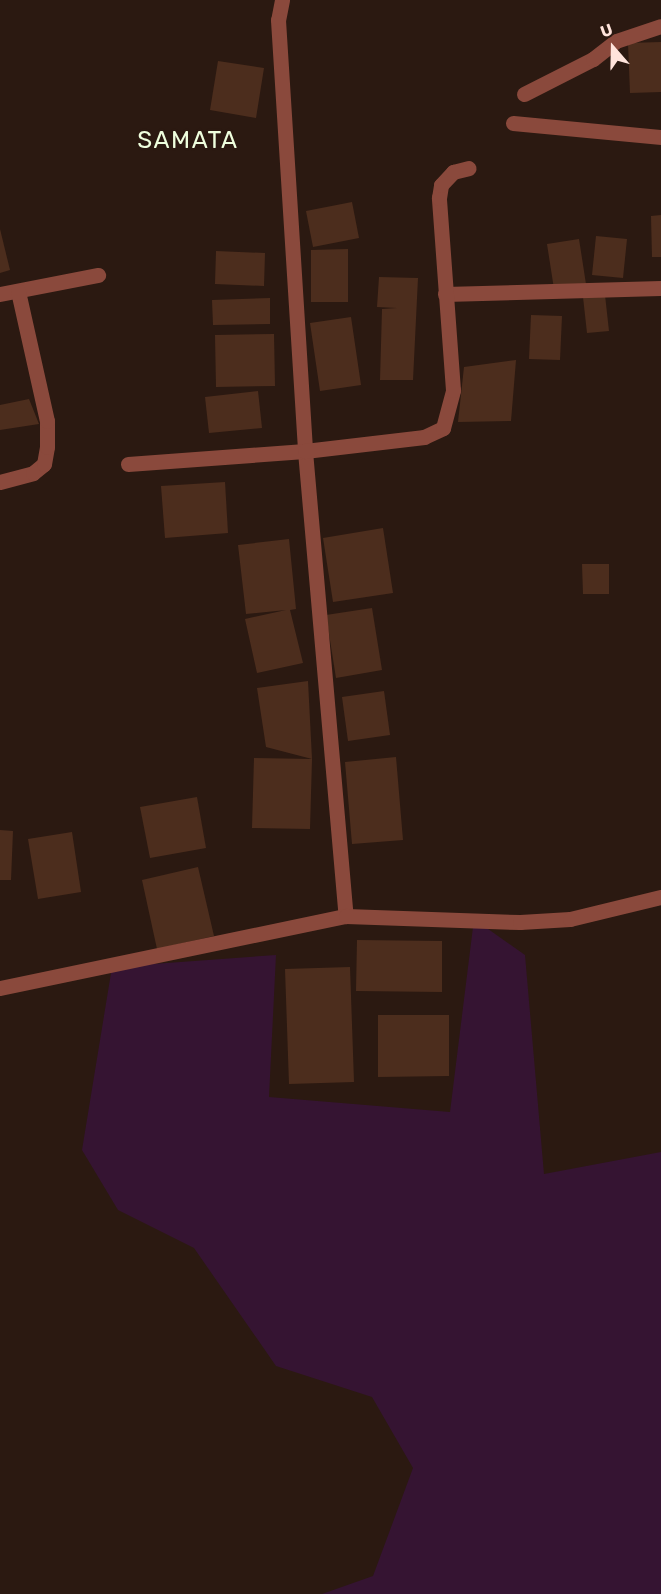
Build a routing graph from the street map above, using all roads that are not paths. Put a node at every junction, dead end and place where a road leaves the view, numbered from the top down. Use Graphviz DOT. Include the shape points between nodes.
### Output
graph roads {
  1 [pos="282,0"];
  2 [pos="661,26"];
  3 [pos="524,94"];
  4 [pos="513,123"];
  5 [pos="661,137"];
  6 [pos="469,168"];
  7 [pos="98,275"];
  8 [pos="661,288"];
  9 [pos="18,291"];
  10 [pos="0,294"];
  11 [pos="445,294"];
  12 [pos="305,451"];
  13 [pos="128,464"];
  14 [pos="0,482"];
  15 [pos="661,897"];
  16 [pos="346,916"];
  17 [pos="0,988"];
  1 -- 12 [label="street" via="278,20"];
  2 -- 3 [label="street" via="616,40 593,59"];
  4 -- 5 [label="street"];
  6 -- 11 [label="street" via="453,172 441,185 438,213"];
  7 -- 9 [label="street"];
  8 -- 11 [label="street"];
  9 -- 10 [label="street"];
  9 -- 14 [label="street" via="47,421 47,447 44,464 33,473"];
  11 -- 12 [label="street" via="453,390 443,428 424,437"];
  12 -- 13 [label="street"];
  12 -- 16 [label="street"];
  15 -- 16 [label="street" via="570,919 520,922"];
  16 -- 17 [label="street"];
}
